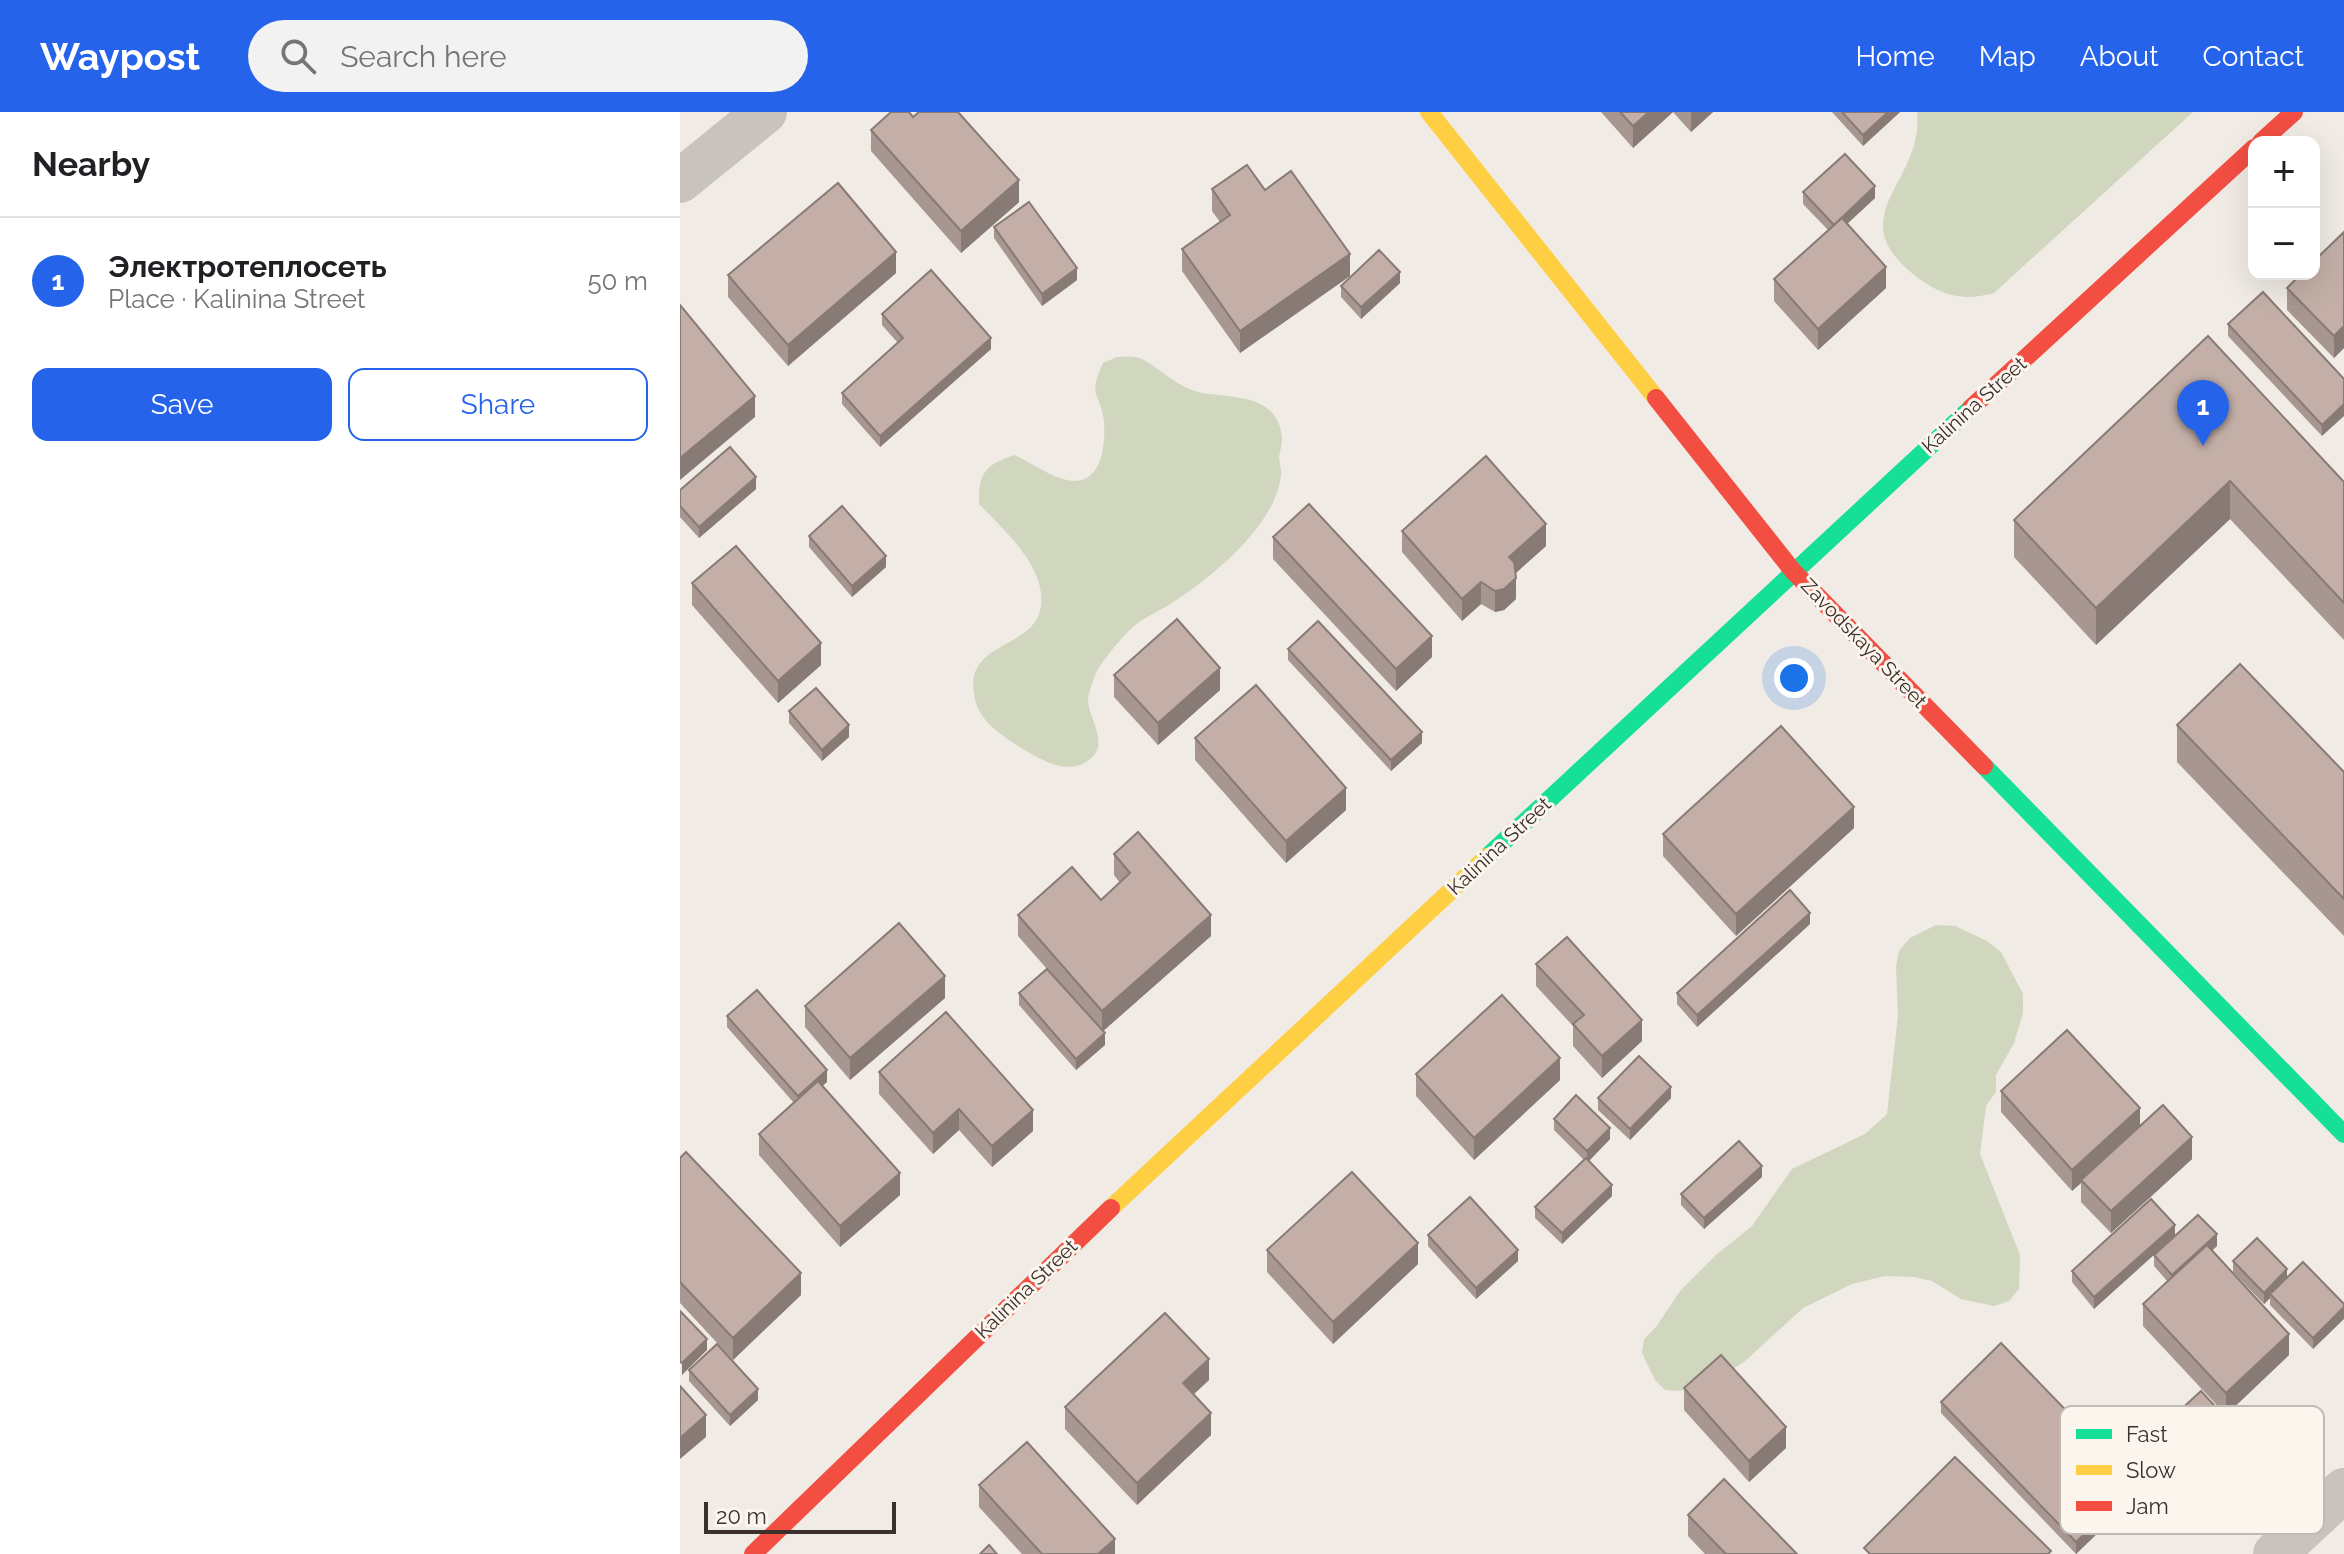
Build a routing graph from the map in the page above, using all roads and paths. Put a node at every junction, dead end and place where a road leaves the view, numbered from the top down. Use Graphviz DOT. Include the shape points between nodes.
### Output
graph roads {
  1 [pos="765,112"];
  2 [pos="1429,112"];
  3 [pos="2294,112"];
  4 [pos="2268,136"];
  5 [pos="2248,154"];
  6 [pos="680,181"];
  7 [pos="1793,571"];
  8 [pos="2344,1134"];
  9 [pos="2344,1490"];
  10 [pos="2324,1509"];
  11 [pos="2297,1534"];
  12 [pos="753,1554"];
  13 [pos="2275,1554"];
  1 -- 6 [label="street"];
  2 -- 7 [label="street, Zavodskaya Street"];
  3 -- 4 [label="street"];
  5 -- 7 [label="street, Kalinina Street"];
  7 -- 8 [label="street, Zavodskaya Street"];
  7 -- 12 [label="street, Kalinina Street" via="1051,1264"];
  9 -- 10 [label="street"];
  11 -- 13 [label="street"];
}
